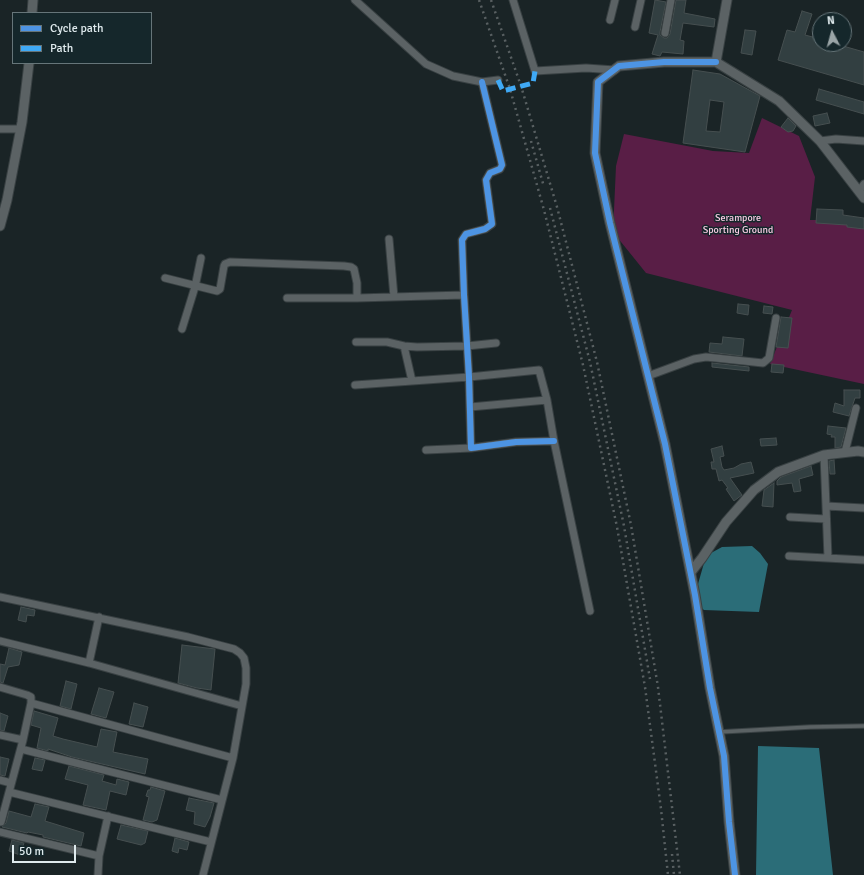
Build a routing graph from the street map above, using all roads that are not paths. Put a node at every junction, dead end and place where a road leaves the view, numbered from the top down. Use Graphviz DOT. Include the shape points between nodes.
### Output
graph roads {
  1 [pos="33,0"];
  2 [pos="355,0"];
  3 [pos="513,0"];
  4 [pos="615,0"];
  5 [pos="641,0"];
  6 [pos="671,0"];
  7 [pos="727,0"];
  8 [pos="32,12"];
  9 [pos="610,20"];
  10 [pos="635,27"];
  11 [pos="665,33"];
  12 [pos="716,62"];
  13 [pos="29,64"];
  14 [pos="615,70"];
  15 [pos="498,80"];
  16 [pos="482,82"];
  17 [pos="0,129"];
  18 [pos="21,129"];
  19 [pos="820,141"];
  20 [pos="864,141"];
  21 [pos="862,191"];
  22 [pos="0,226"];
  23 [pos="389,239"];
  24 [pos="201,258"];
  25 [pos="165,278"];
  26 [pos="195,287"];
  27 [pos="464,295"];
  28 [pos="394,297"];
  29 [pos="287,298"];
  30 [pos="357,298"];
  31 [pos="776,318"];
  32 [pos="182,329"];
  33 [pos="356,342"];
  34 [pos="496,343"];
  35 [pos="404,346"];
  36 [pos="467,346"];
  37 [pos="648,376"];
  38 [pos="469,377"];
  39 [pos="412,381"];
  40 [pos="355,385"];
  41 [pos="547,400"];
  42 [pos="470,407"];
  43 [pos="856,408"];
  44 [pos="554,441"];
  45 [pos="471,448"];
  46 [pos="426,450"];
  47 [pos="845,452"];
  48 [pos="864,452"];
  49 [pos="824,455"];
  50 [pos="826,506"];
  51 [pos="864,508"];
  52 [pos="790,517"];
  53 [pos="826,519"];
  54 [pos="789,556"];
  55 [pos="828,558"];
  56 [pos="864,560"];
  57 [pos="691,572"];
  58 [pos="0,597"];
  59 [pos="590,611"];
  60 [pos="99,617"];
  61 [pos="0,641"];
  62 [pos="89,663"];
  63 [pos="0,686"];
  64 [pos="31,703"];
  65 [pos="242,706"];
  66 [pos="864,726"];
  67 [pos="718,732"];
  68 [pos="0,735"];
  69 [pos="23,740"];
  70 [pos="21,749"];
  71 [pos="233,758"];
  72 [pos="0,780"];
  73 [pos="11,783"];
  74 [pos="9,792"];
  75 [pos="222,800"];
  76 [pos="108,816"];
  77 [pos="0,822"];
  78 [pos="0,831"];
  79 [pos="211,842"];
  80 [pos="99,856"];
  81 [pos="98,875"];
  82 [pos="203,875"];
  83 [pos="735,875"];
  1 -- 8 [label="street"];
  2 -- 16 [label="street" via="426,64 453,76"];
  3 -- 14 [label="street" via="535,71 586,68"];
  4 -- 9 [label="street"];
  5 -- 10 [label="street"];
  6 -- 11 [label="street"];
  7 -- 12 [label="street"];
  12 -- 14 [label="street" via="664,62 619,66"];
  12 -- 19 [label="street" via="779,101"];
  13 -- 18 [label="street"];
  14 -- 37 [label="street" via="598,82 595,153"];
  15 -- 16 [label="street"];
  16 -- 27 [label="street" via="502,165 500,170 490,173 486,180 492,224 485,229 466,234 462,240"];
  17 -- 18 [label="street"];
  18 -- 22 [label="street"];
  19 -- 20 [label="street"];
  19 -- 21 [label="street"];
  23 -- 28 [label="street"];
  24 -- 26 [label="street"];
  25 -- 26 [label="street"];
  26 -- 30 [label="street" via="218,291 224,266 230,262 344,266 354,269"];
  26 -- 32 [label="street"];
  27 -- 28 [label="street"];
  27 -- 36 [label="street"];
  28 -- 30 [label="street"];
  29 -- 30 [label="street"];
  31 -- 37 [label="street" via="769,358 764,363 706,357"];
  33 -- 35 [label="street" via="387,342"];
  34 -- 36 [label="street"];
  35 -- 36 [label="street"];
  35 -- 39 [label="street"];
  36 -- 38 [label="street"];
  37 -- 57 [label="street" via="665,444"];
  38 -- 39 [label="street"];
  38 -- 41 [label="street" via="538,370"];
  38 -- 42 [label="street"];
  39 -- 40 [label="street"];
  41 -- 42 [label="street"];
  41 -- 44 [label="street"];
  42 -- 45 [label="street"];
  43 -- 47 [label="street"];
  44 -- 45 [label="street" via="516,442"];
  44 -- 59 [label="street"];
  45 -- 46 [label="street"];
  47 -- 48 [label="street"];
  47 -- 49 [label="street"];
  49 -- 50 [label="street"];
  49 -- 57 [label="street" via="778,472 754,490 726,522"];
  50 -- 51 [label="street"];
  50 -- 53 [label="street"];
  52 -- 53 [label="street"];
  53 -- 55 [label="street"];
  54 -- 55 [label="street"];
  55 -- 56 [label="street"];
  57 -- 67 [label="street"];
  58 -- 60 [label="street"];
  60 -- 62 [label="street"];
  60 -- 65 [label="street" via="188,636 234,649 244,658 246,668"];
  61 -- 62 [label="street"];
  62 -- 65 [label="street"];
  63 -- 64 [label="street" via="28,695 31,697"];
  64 -- 69 [label="street"];
  64 -- 71 [label="street"];
  65 -- 71 [label="street"];
  66 -- 67 [label="lane"];
  67 -- 83 [label="street" via="724,756"];
  68 -- 69 [label="street"];
  69 -- 70 [label="street"];
  70 -- 73 [label="street"];
  70 -- 75 [label="street"];
  71 -- 75 [label="street"];
  72 -- 73 [label="street"];
  73 -- 74 [label="street"];
  74 -- 76 [label="street"];
  74 -- 77 [label="street"];
  75 -- 79 [label="street"];
  76 -- 79 [label="street"];
  76 -- 80 [label="street"];
  77 -- 78 [label="street"];
  78 -- 80 [label="street"];
  79 -- 82 [label="street"];
  80 -- 81 [label="street"];
}
